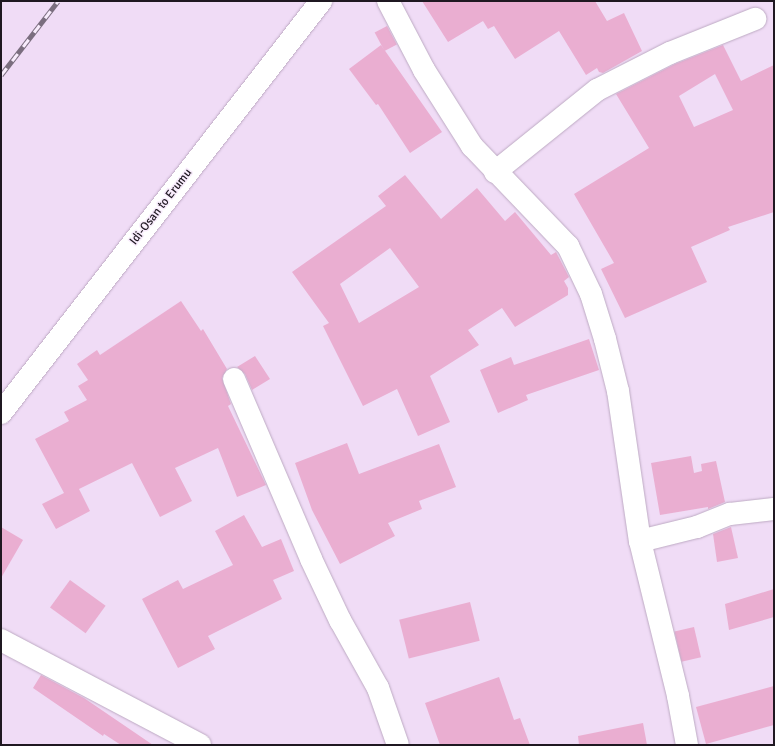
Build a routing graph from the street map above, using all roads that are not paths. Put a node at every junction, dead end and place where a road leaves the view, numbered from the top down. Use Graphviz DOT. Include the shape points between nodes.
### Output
graph roads {
  1 [pos="321,1"];
  2 [pos="388,1"];
  3 [pos="755,19"];
  4 [pos="495,172"];
  5 [pos="234,379"];
  6 [pos="1,414"];
  7 [pos="774,508"];
  8 [pos="640,541"];
  9 [pos="1,640"];
  10 [pos="200,745"];
  11 [pos="398,745"];
  12 [pos="687,745"];
  1 -- 6 [label="street, Idi-Osan to Erumu"];
  2 -- 4 [label="street" via="447,108 472,146"];
  3 -- 4 [label="street" via="670,53 597,90"];
  4 -- 8 [label="street" via="568,246 591,294 618,391"];
  5 -- 11 [label="street" via="311,559 340,620 378,688"];
  7 -- 8 [label="street" via="730,514 697,527"];
  8 -- 12 [label="street" via="678,696"];
  9 -- 10 [label="street"];
}
